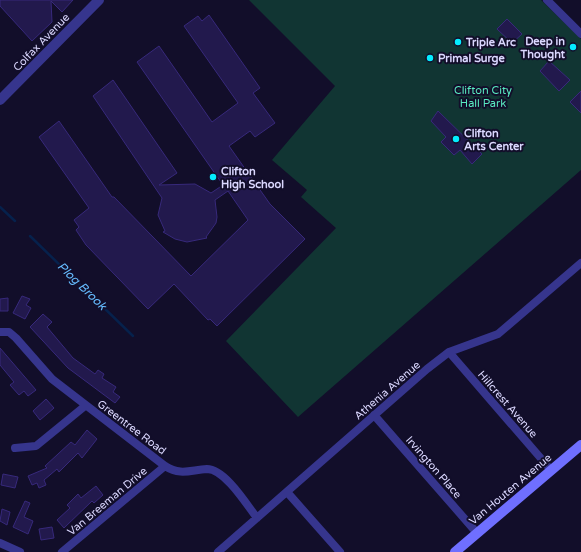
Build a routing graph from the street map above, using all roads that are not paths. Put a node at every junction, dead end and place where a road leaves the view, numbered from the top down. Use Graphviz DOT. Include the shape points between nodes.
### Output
graph roads {
  1 [pos="99,0"];
  2 [pos="546,0"];
  3 [pos="581,34"];
  4 [pos="0,100"];
  5 [pos="581,263"];
  6 [pos="0,332"];
  7 [pos="449,352"];
  8 [pos="85,406"];
  9 [pos="374,415"];
  10 [pos="581,445"];
  11 [pos="15,448"];
  12 [pos="165,466"];
  13 [pos="551,470"];
  14 [pos="287,492"];
  15 [pos="258,518"];
  16 [pos="477,533"];
  17 [pos="0,543"];
  18 [pos="20,552"];
  19 [pos="62,552"];
  20 [pos="218,552"];
  21 [pos="340,552"];
  22 [pos="455,552"];
  1 -- 4 [label="street, Colfax Avenue"];
  2 -- 3 [label="street"];
  5 -- 7 [label="street, Athenia Avenue" via="498,334"];
  6 -- 8 [label="street, Greentree Road" via="9,332 16,338 52,379"];
  7 -- 9 [label="street, Athenia Avenue"];
  7 -- 13 [label="street, Hillcrest Avenue"];
  8 -- 11 [label="street" via="36,446"];
  8 -- 12 [label="street, Greentree Road"];
  9 -- 14 [label="street, Athenia Avenue"];
  9 -- 16 [label="street, Irvington Place"];
  10 -- 13 [label="main road, Van Houten Avenue"];
  12 -- 15 [label="street, Greentree Road" via="171,470 185,472 213,470 229,482"];
  12 -- 19 [label="street, Van Breeman Drive"];
  13 -- 16 [label="main road, Van Houten Avenue"];
  14 -- 15 [label="street, Athenia Avenue"];
  14 -- 21 [label="street"];
  15 -- 20 [label="street, Athenia Avenue"];
  16 -- 22 [label="main road, Van Houten Avenue"];
  17 -- 18 [label="street"];
}
